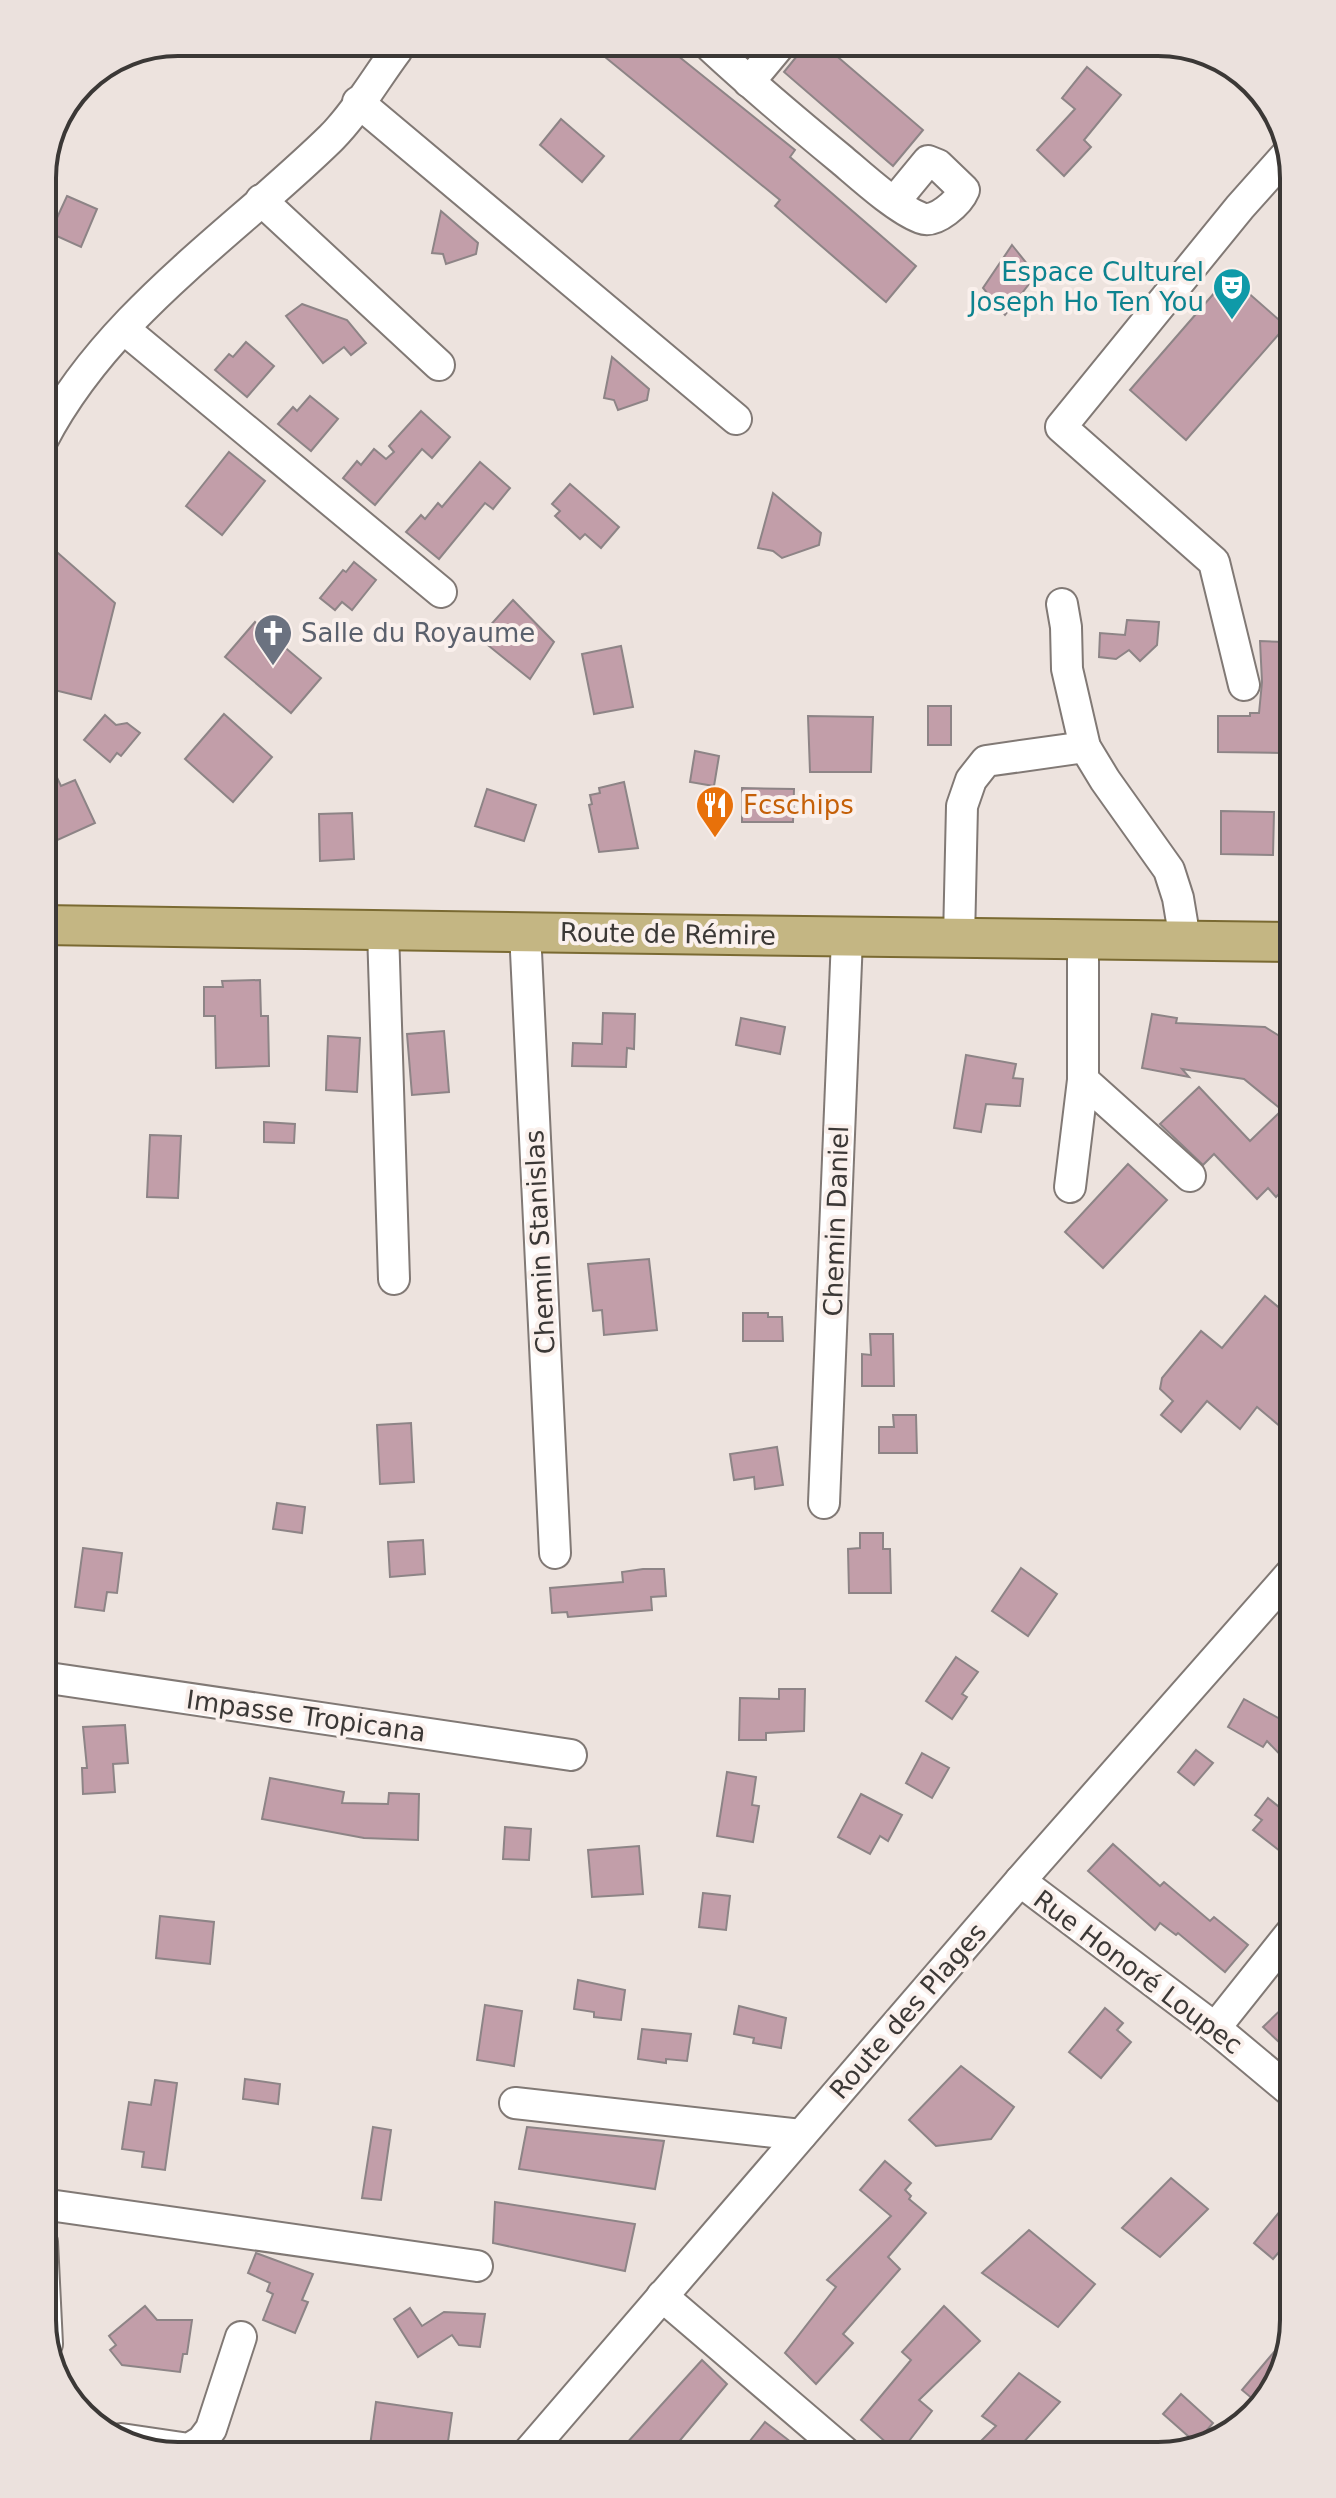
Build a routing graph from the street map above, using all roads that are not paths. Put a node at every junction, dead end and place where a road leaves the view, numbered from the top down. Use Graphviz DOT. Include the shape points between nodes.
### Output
graph roads {
  1 [pos="392,56"];
  2 [pos="721,56"];
  3 [pos="771,56"];
  4 [pos="749,82"];
  5 [pos="358,102"];
  6 [pos="1279,164"];
  7 [pos="887,196"];
  8 [pos="261,200"];
  9 [pos="124,329"];
  10 [pos="439,365"];
  11 [pos="56,414"];
  12 [pos="736,419"];
  13 [pos="441,592"];
  14 [pos="1062,604"];
  15 [pos="1244,685"];
  16 [pos="1085,747"];
  17 [pos="56,925"];
  18 [pos="383,930"];
  19 [pos="525,931"];
  20 [pos="847,938"];
  21 [pos="959,939"];
  22 [pos="1185,940"];
  23 [pos="1083,941"];
  24 [pos="1280,942"];
  25 [pos="1083,1080"];
  26 [pos="1190,1176"];
  27 [pos="1070,1187"];
  28 [pos="394,1279"];
  29 [pos="824,1503"];
  30 [pos="555,1553"];
  31 [pos="1280,1594"];
  32 [pos="56,1679"];
  33 [pos="571,1755"];
  34 [pos="1020,1881"];
  35 [pos="1280,1947"];
  36 [pos="1215,2028"];
  37 [pos="1280,2082"];
  38 [pos="515,2103"];
  39 [pos="801,2135"];
  40 [pos="56,2206"];
  41 [pos="477,2266"];
  42 [pos="662,2296"];
  43 [pos="241,2337"];
  44 [pos="200,2442"];
  45 [pos="537,2442"];
  46 [pos="833,2442"];
  1 -- 5 [label="street"];
  2 -- 4 [label="street"];
  3 -- 4 [label="street"];
  4 -- 7 [label="street"];
  5 -- 8 [label="street" via="334,135"];
  5 -- 12 [label="street"];
  6 -- 15 [label="street" via="1061,427 1214,562"];
  8 -- 9 [label="street"];
  8 -- 10 [label="street"];
  9 -- 11 [label="street"];
  9 -- 13 [label="street"];
  14 -- 16 [label="street" via="1067,669"];
  16 -- 21 [label="street" via="986,761 971,780 962,806"];
  16 -- 22 [label="street" via="1169,870"];
  17 -- 18 [label="main road, Route de Rémire"];
  18 -- 19 [label="main road, Route de Rémire"];
  18 -- 28 [label="street"];
  19 -- 20 [label="main road, Route de Rémire"];
  19 -- 30 [label="street, Chemin Stanislas"];
  20 -- 21 [label="main road, Route de Rémire"];
  20 -- 29 [label="street, Chemin Daniel"];
  21 -- 23 [label="main road, Route de Rémire"];
  22 -- 23 [label="main road, Route de Rémire"];
  22 -- 24 [label="main road, Route de Rémire"];
  23 -- 25 [label="street"];
  25 -- 26 [label="street"];
  25 -- 27 [label="street"];
  31 -- 34 [label="street, Route des Plages"];
  32 -- 33 [label="street, Impasse Tropicana"];
  34 -- 36 [label="street, Rue Honoré Loupec"];
  34 -- 39 [label="street, Route des Plages"];
  35 -- 36 [label="street"];
  36 -- 37 [label="street, Rue Honoré Loupec"];
  38 -- 39 [label="street"];
  39 -- 42 [label="street, Route des Plages"];
  40 -- 41 [label="street"];
  42 -- 45 [label="street, Route des Plages"];
  42 -- 46 [label="street"];
  43 -- 44 [label="street" via="211,2429"];
}
